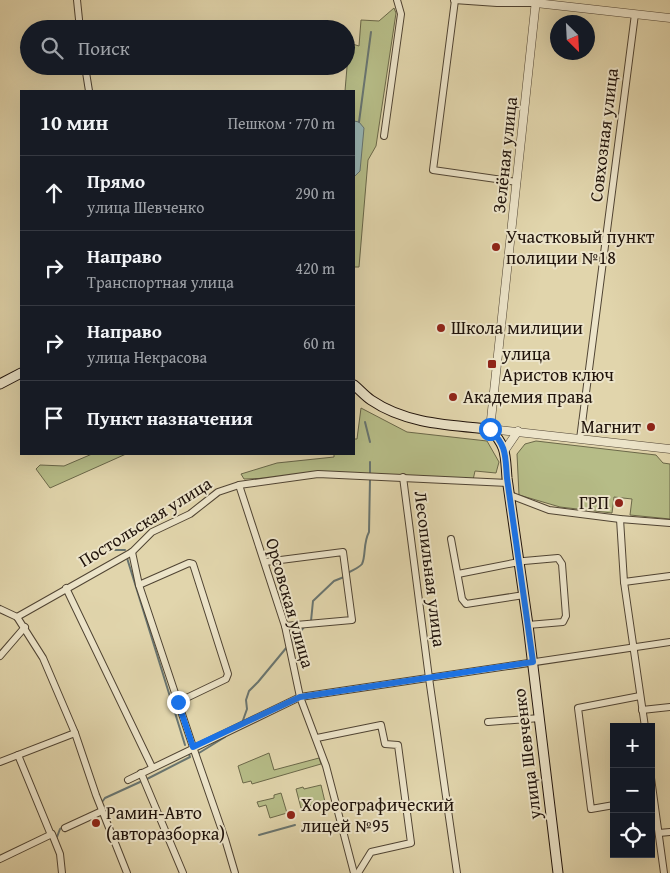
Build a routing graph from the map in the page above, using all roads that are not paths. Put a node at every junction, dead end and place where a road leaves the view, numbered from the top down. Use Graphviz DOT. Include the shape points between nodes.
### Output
graph roads {
  1 [pos="77,0"];
  2 [pos="397,0"];
  3 [pos="455,0"];
  4 [pos="536,2"];
  5 [pos="635,14"];
  6 [pos="670,18"];
  7 [pos="79,20"];
  8 [pos="86,75"];
  9 [pos="89,90"];
  10 [pos="384,136"];
  11 [pos="517,182"];
  12 [pos="20,374"];
  13 [pos="0,384"];
  14 [pos="355,386"];
  15 [pos="490,429"];
  16 [pos="518,431"];
  17 [pos="580,439"];
  18 [pos="667,449"];
  19 [pos="505,450"];
  20 [pos="403,477"];
  21 [pos="508,483"];
  22 [pos="239,484"];
  23 [pos="510,495"];
  24 [pos="620,520"];
  25 [pos="670,523"];
  26 [pos="451,539"];
  27 [pos="132,552"];
  28 [pos="265,562"];
  29 [pos="520,563"];
  30 [pos="458,574"];
  31 [pos="670,576"];
  32 [pos="624,582"];
  33 [pos="140,585"];
  34 [pos="66,588"];
  35 [pos="524,595"];
  36 [pos="0,609"];
  37 [pos="17,617"];
  38 [pos="528,625"];
  39 [pos="285,626"];
  40 [pos="25,628"];
  41 [pos="670,642"];
  42 [pos="633,646"];
  43 [pos="0,656"];
  44 [pos="533,662"];
  45 [pos="429,678"];
  46 [pos="640,696"];
  47 [pos="300,697"];
  48 [pos="178,702"];
  49 [pos="670,707"];
  50 [pos="642,710"];
  51 [pos="540,718"];
  52 [pos="488,722"];
  53 [pos="644,723"];
  54 [pos="75,733"];
  55 [pos="317,738"];
  56 [pos="193,747"];
  57 [pos="18,755"];
  58 [pos="0,762"];
  59 [pos="152,767"];
  60 [pos="141,773"];
  61 [pos="128,780"];
  62 [pos="610,806"];
  63 [pos="655,810"];
  64 [pos="102,811"];
  65 [pos="65,828"];
  66 [pos="670,832"];
  67 [pos="659,833"];
  68 [pos="52,835"];
  69 [pos="0,859"];
  70 [pos="62,873"];
  71 [pos="128,873"];
  72 [pos="184,873"];
  73 [pos="235,873"];
  74 [pos="354,873"];
  75 [pos="358,873"];
  76 [pos="457,873"];
  77 [pos="558,873"];
  78 [pos="664,873"];
  1 -- 7 [label="street"];
  2 -- 10 [label="street" via="400,14"];
  3 -- 4 [label="street"];
  3 -- 11 [label="street" via="433,170"];
  4 -- 5 [label="street"];
  4 -- 11 [label="street, Зелёная улица"];
  5 -- 6 [label="street"];
  5 -- 17 [label="street, Совхозная улица"];
  8 -- 9 [label="street"];
  11 -- 15 [label="street, Зелёная улица"];
  12 -- 13 [label="main road"];
  14 -- 15 [label="main road" via="396,413 425,422"];
  15 -- 16 [label="street"];
  15 -- 19 [label="main road"];
  16 -- 17 [label="street"];
  16 -- 19 [label="street"];
  17 -- 18 [label="street"];
  19 -- 21 [label="main road, улица Шевченко"];
  20 -- 21 [label="street, Постольская улица"];
  20 -- 22 [label="street, Постольская улица" via="318,474"];
  20 -- 45 [label="street, Лесопильная улица"];
  21 -- 23 [label="main road, улица Шевченко"];
  22 -- 27 [label="street, Постольская улица" via="218,492 190,514 152,532"];
  22 -- 28 [label="street, Орсовская улица"];
  23 -- 24 [label="street" via="549,510"];
  23 -- 29 [label="main road, улица Шевченко"];
  24 -- 25 [label="street"];
  24 -- 32 [label="street"];
  26 -- 30 [label="street"];
  27 -- 33 [label="street"];
  27 -- 34 [label="street, Постольская улица"];
  28 -- 39 [label="street, Орсовская улица"];
  28 -- 39 [label="street" via="343,552 352,620"];
  29 -- 30 [label="street"];
  29 -- 35 [label="main road, улица Шевченко"];
  29 -- 38 [label="street" via="558,558 562,564 566,616 563,622"];
  30 -- 35 [label="street" via="462,599 466,604"];
  31 -- 32 [label="street"];
  32 -- 42 [label="street"];
  33 -- 48 [label="street"];
  33 -- 48 [label="street" via="188,563 193,564 228,674 226,680"];
  34 -- 37 [label="street, Постольская улица"];
  34 -- 59 [label="street"];
  35 -- 38 [label="main road, улица Шевченко"];
  36 -- 37 [label="street"];
  37 -- 40 [label="street"];
  38 -- 44 [label="main road, улица Шевченко"];
  39 -- 47 [label="street, Орсовская улица"];
  40 -- 43 [label="street"];
  40 -- 54 [label="street" via="43,658"];
  41 -- 42 [label="street"];
  42 -- 44 [label="street"];
  42 -- 46 [label="street"];
  44 -- 45 [label="street"];
  44 -- 51 [label="main road, улица Шевченко"];
  45 -- 47 [label="street"];
  45 -- 76 [label="street, Лесопильная улица"];
  46 -- 50 [label="street"];
  46 -- 62 [label="street" via="578,708 591,809"];
  47 -- 55 [label="street, Орсовская улица"];
  47 -- 56 [label="street"];
  48 -- 56 [label="street"];
  49 -- 50 [label="street"];
  50 -- 53 [label="street"];
  51 -- 52 [label="street"];
  51 -- 77 [label="main road, улица Шевченко"];
  54 -- 57 [label="street"];
  54 -- 64 [label="street"];
  55 -- 74 [label="street, Орсовская улица"];
  55 -- 75 [label="street" via="381,725 385,744 398,745 411,843 371,852"];
  56 -- 59 [label="street"];
  56 -- 73 [label="street"];
  57 -- 58 [label="street"];
  57 -- 68 [label="street"];
  59 -- 60 [label="street"];
  60 -- 61 [label="street"];
  60 -- 72 [label="street"];
  63 -- 67 [label="street"];
  64 -- 65 [label="street"];
  64 -- 71 [label="street"];
  66 -- 67 [label="street"];
  67 -- 78 [label="street"];
  68 -- 69 [label="street"];
  68 -- 70 [label="street" via="60,854"];
}
